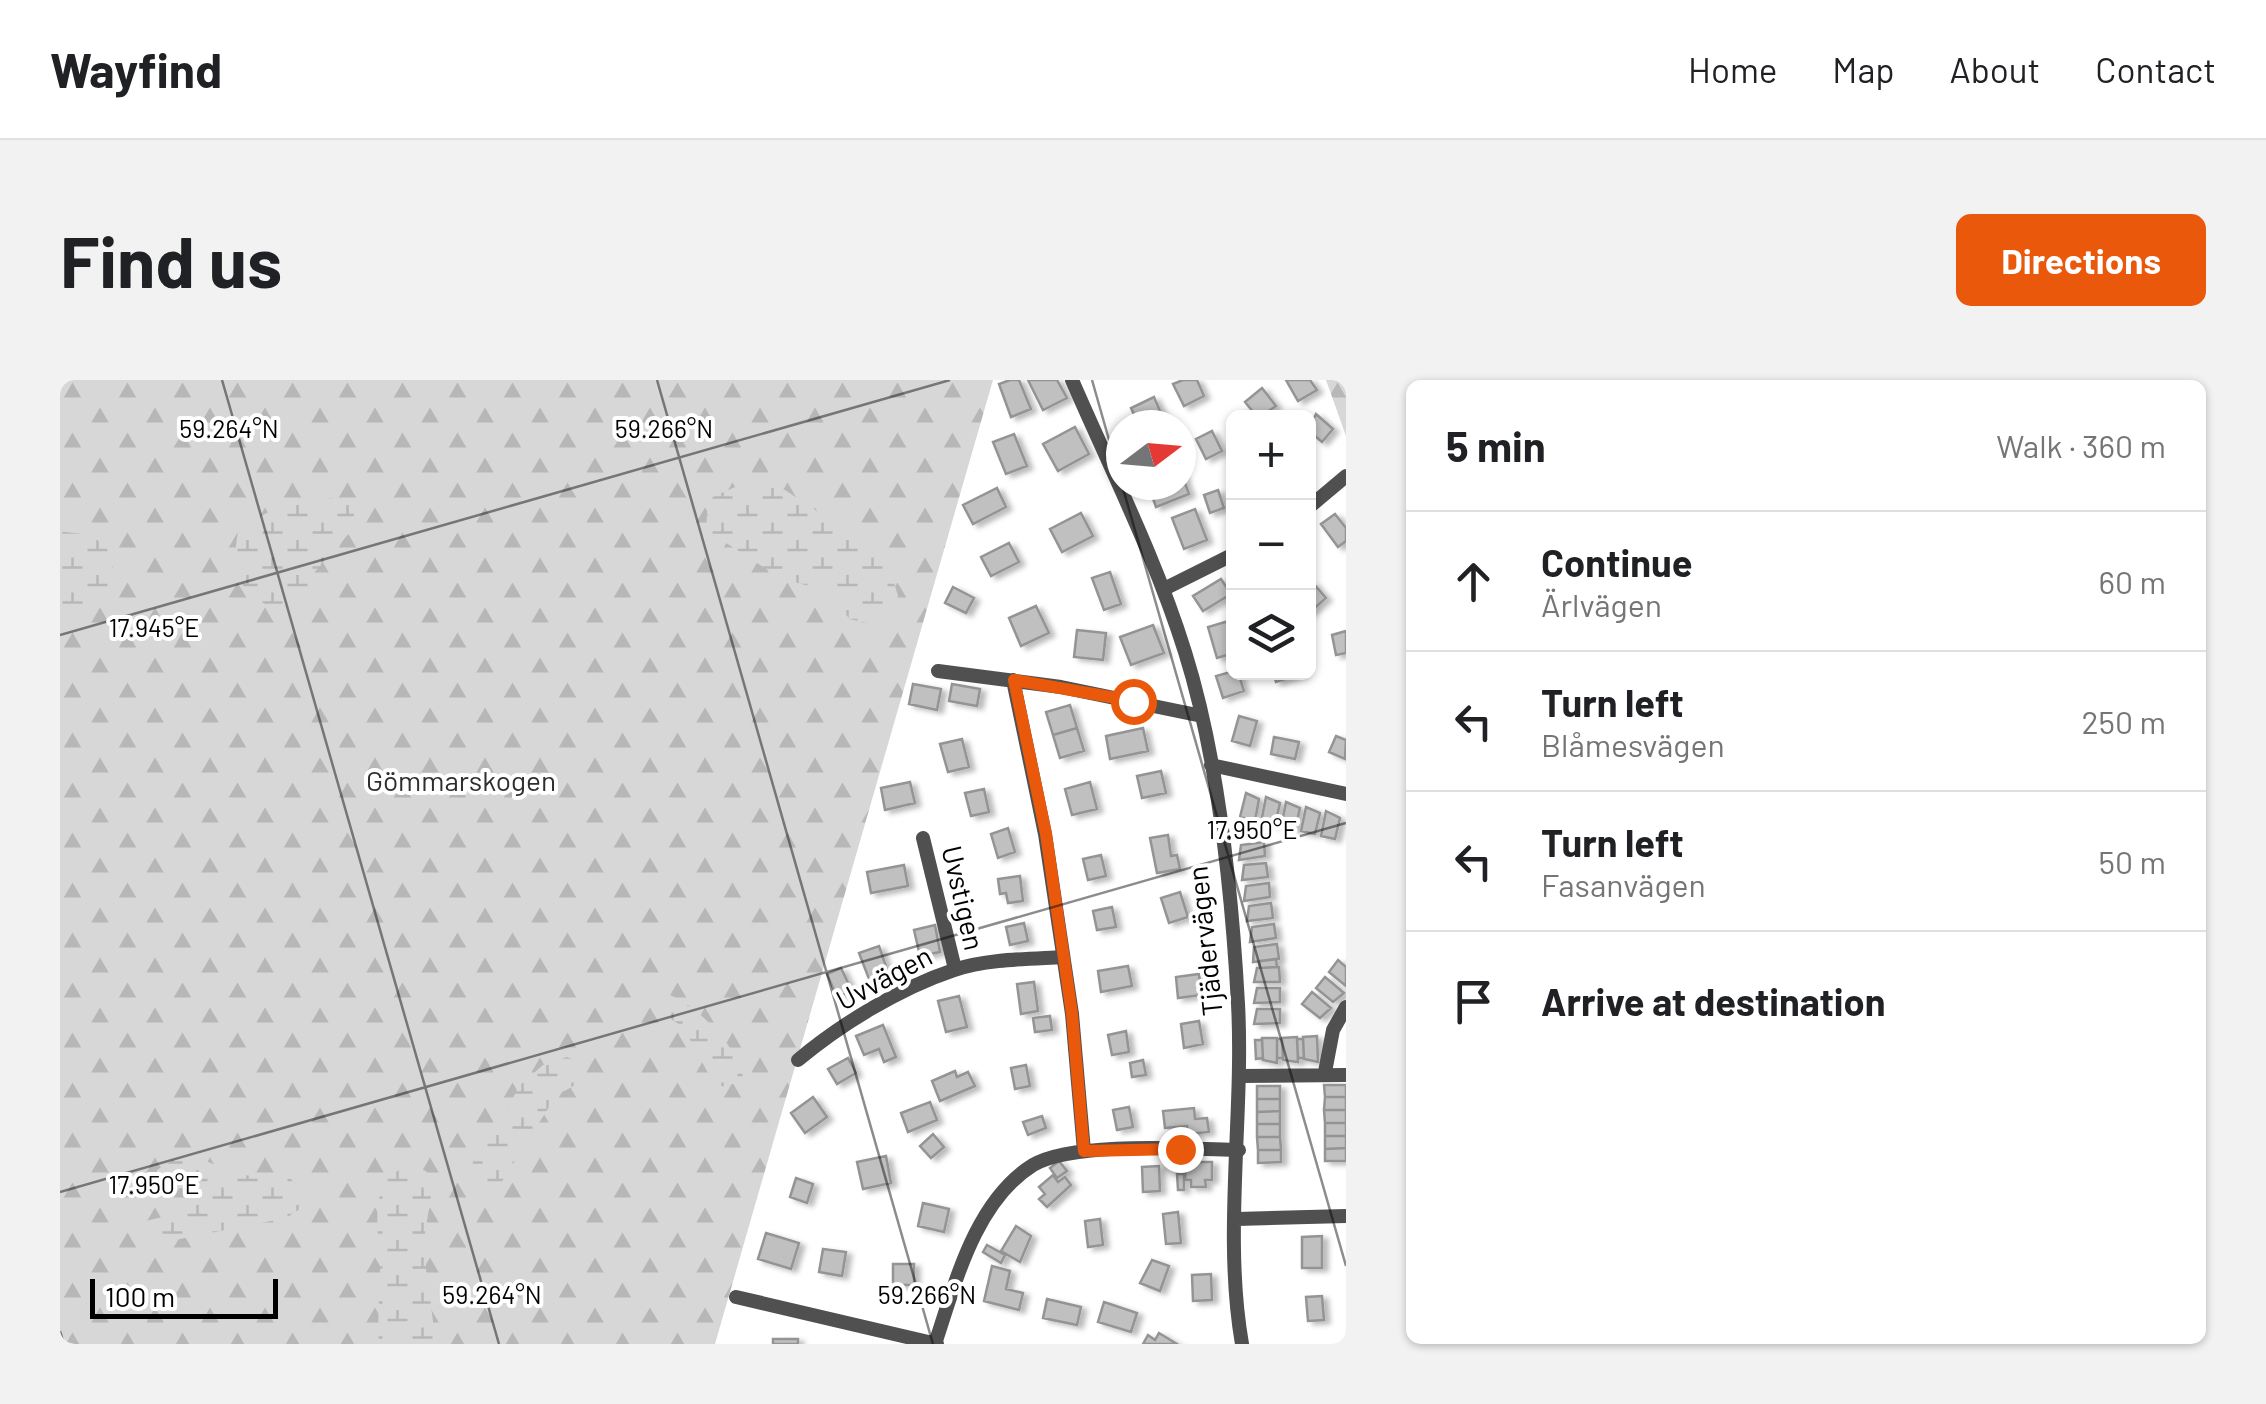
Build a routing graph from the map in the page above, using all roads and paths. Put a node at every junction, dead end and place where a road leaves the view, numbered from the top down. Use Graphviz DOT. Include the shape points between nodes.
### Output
graph roads {
  1 [pos="1072,380"];
  2 [pos="1346,476"];
  3 [pos="1316,501"];
  4 [pos="1226,558"];
  5 [pos="1164,589"];
  6 [pos="938,671"];
  7 [pos="1014,680"];
  8 [pos="1202,716"];
  9 [pos="1211,765"];
  10 [pos="1346,794"];
  11 [pos="923,838"];
  12 [pos="1063,957"];
  13 [pos="955,970"];
  14 [pos="1346,1008"];
  15 [pos="798,1060"];
  16 [pos="1326,1072"];
  17 [pos="1346,1075"];
  18 [pos="1240,1076"];
  19 [pos="1239,1150"];
  20 [pos="1084,1151"];
  21 [pos="1346,1216"];
  22 [pos="1237,1218"];
  23 [pos="736,1297"];
  24 [pos="936,1344"];
  25 [pos="1242,1344"];
  1 -- 5 [label="street, Tjädervägen"];
  2 -- 3 [label="street"];
  4 -- 5 [label="street"];
  5 -- 8 [label="street, Tjädervägen"];
  6 -- 7 [label="street"];
  7 -- 8 [label="street"];
  7 -- 12 [label="street"];
  8 -- 9 [label="street, Tjädervägen"];
  9 -- 10 [label="street"];
  9 -- 18 [label="street, Tjädervägen" via="1236,970"];
  11 -- 13 [label="street, Uvstigen"];
  12 -- 13 [label="street, Uvvägen"];
  12 -- 20 [label="street"];
  13 -- 15 [label="street, Uvvägen" via="881,1005"];
  14 -- 16 [label="street" via="1333,1030"];
  16 -- 17 [label="street"];
  16 -- 18 [label="street"];
  18 -- 19 [label="street, Tjädervägen"];
  19 -- 20 [label="street"];
  19 -- 22 [label="street, Tjädervägen"];
  20 -- 24 [label="street" via="1036,1164 994,1207 966,1252"];
  21 -- 22 [label="street"];
  22 -- 25 [label="street, Tjädervägen"];
  23 -- 24 [label="street"];
}
